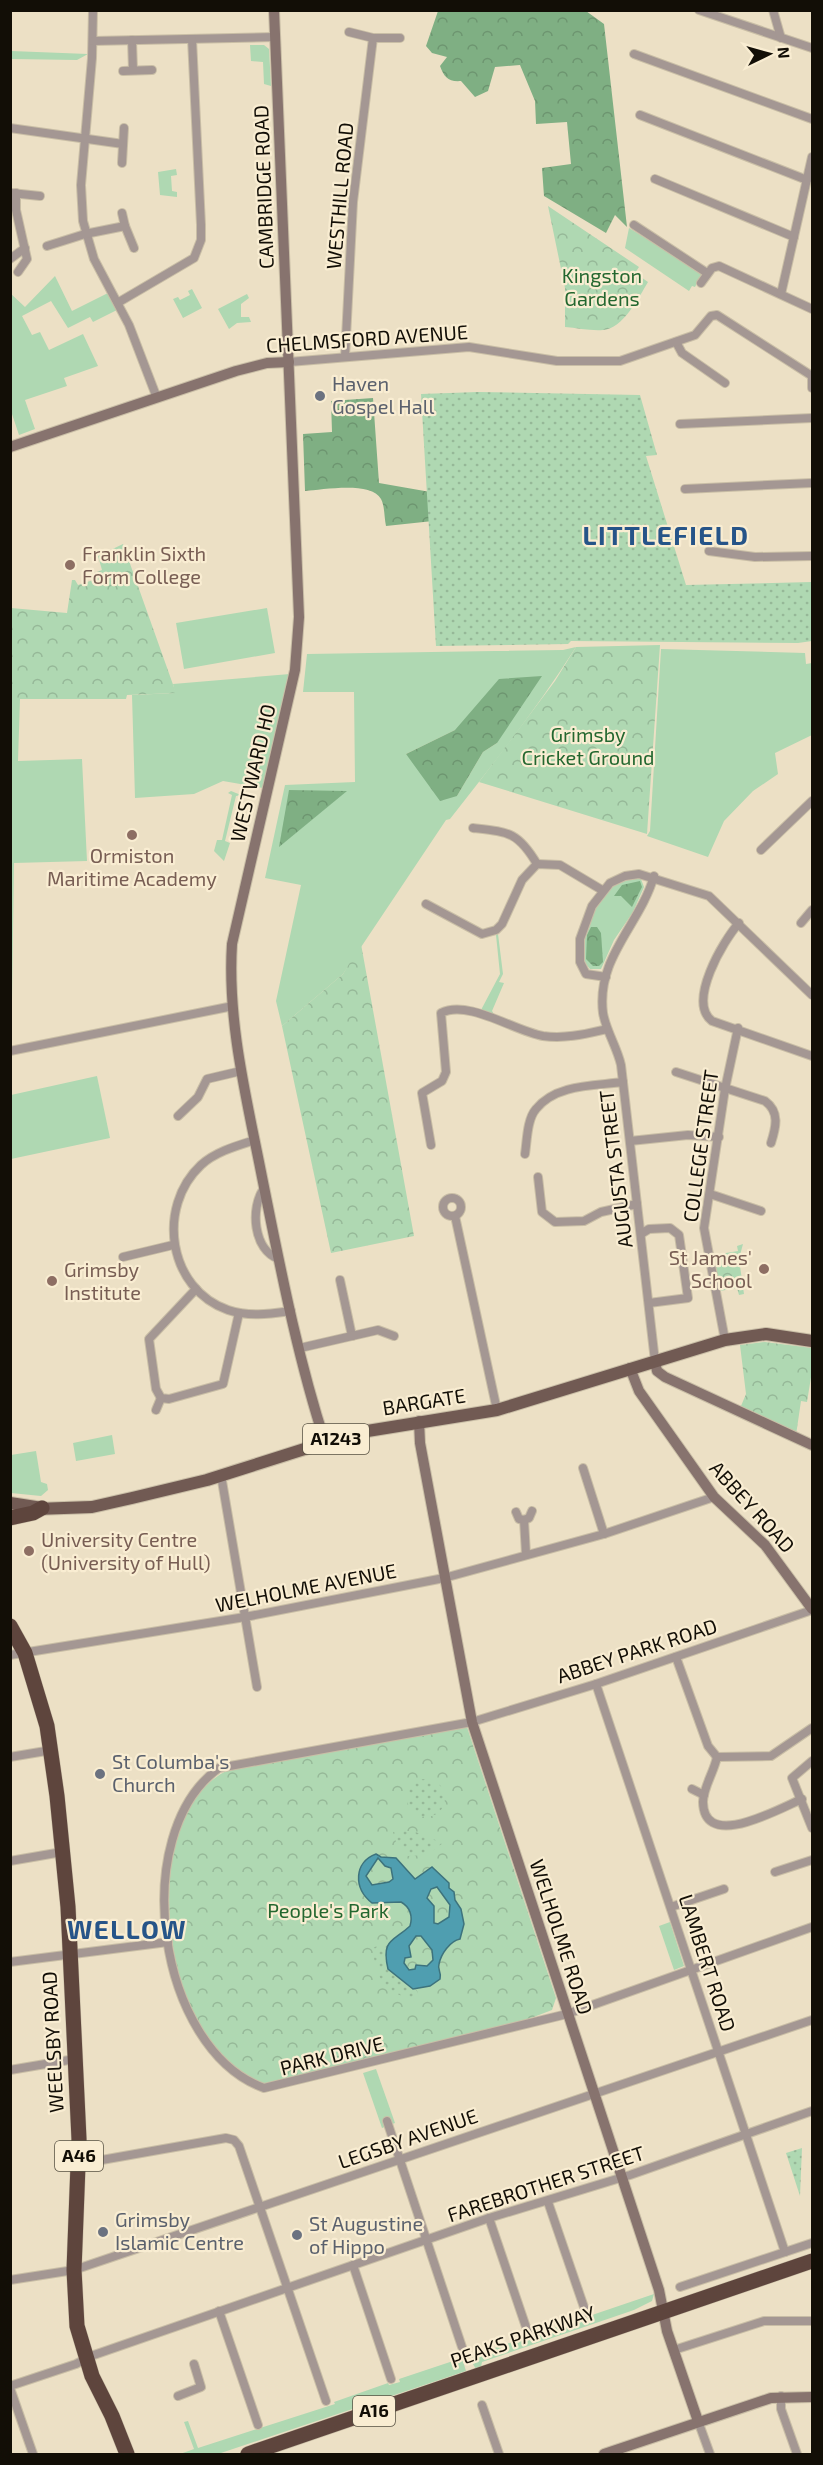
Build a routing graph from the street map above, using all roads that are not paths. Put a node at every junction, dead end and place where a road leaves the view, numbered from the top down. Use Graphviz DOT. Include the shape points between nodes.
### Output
graph roads {
  1 [pos="93,10"];
  2 [pos="274,10"];
  3 [pos="773,10"];
  4 [pos="703,11"];
  5 [pos="349,32"];
  6 [pos="275,37"];
  7 [pos="373,38"];
  8 [pos="400,38"];
  9 [pos="781,38"];
  10 [pos="192,39"];
  11 [pos="132,40"];
  12 [pos="93,41"];
  13 [pos="813,48"];
  14 [pos="634,54"];
  15 [pos="152,70"];
  16 [pos="640,115"];
  17 [pos="813,120"];
  18 [pos="10,128"];
  19 [pos="124,129"];
  20 [pos="84,138"];
  21 [pos="123,144"];
  22 [pos="813,157"];
  23 [pos="122,163"];
  24 [pos="655,179"];
  25 [pos="807,180"];
  26 [pos="13,193"];
  27 [pos="40,196"];
  28 [pos="122,213"];
  29 [pos="634,225"];
  30 [pos="125,226"];
  31 [pos="86,234"];
  32 [pos="794,237"];
  33 [pos="46,246"];
  34 [pos="25,248"];
  35 [pos="134,248"];
  36 [pos="10,259"];
  37 [pos="18,272"];
  38 [pos="707,273"];
  39 [pos="701,283"];
  40 [pos="781,294"];
  41 [pos="119,302"];
  42 [pos="813,309"];
  43 [pos="676,342"];
  44 [pos="345,357"];
  45 [pos="289,362"];
  46 [pos="812,375"];
  47 [pos="725,383"];
  48 [pos="813,388"];
  49 [pos="157,398"];
  50 [pos="813,418"];
  51 [pos="680,424"];
  52 [pos="10,447"];
  53 [pos="813,483"];
  54 [pos="685,489"];
  55 [pos="709,550"];
  56 [pos="813,556"];
  57 [pos="813,801"];
  58 [pos="473,828"];
  59 [pos="761,850"];
  60 [pos="537,864"];
  61 [pos="654,876"];
  62 [pos="602,890"];
  63 [pos="426,904"];
  64 [pos="813,910"];
  65 [pos="739,923"];
  66 [pos="801,923"];
  67 [pos="606,977"];
  68 [pos="813,995"];
  69 [pos="233,1006"];
  70 [pos="738,1028"];
  71 [pos="607,1029"];
  72 [pos="10,1051"];
  73 [pos="813,1056"];
  74 [pos="241,1071"];
  75 [pos="676,1072"];
  76 [pos="623,1082"];
  77 [pos="725,1089"];
  78 [pos="178,1116"];
  79 [pos="719,1137"];
  80 [pos="255,1140"];
  81 [pos="630,1141"];
  82 [pos="771,1143"];
  83 [pos="431,1145"];
  84 [pos="525,1154"];
  85 [pos="538,1178"];
  86 [pos="710,1194"];
  87 [pos="637,1204"];
  88 [pos="761,1211"];
  89 [pos="455,1216"];
  90 [pos="640,1234"];
  91 [pos="173,1245"];
  92 [pos="123,1257"];
  93 [pos="340,1280"];
  94 [pos="195,1289"];
  95 [pos="649,1304"];
  96 [pos="291,1311"];
  97 [pos="239,1313"];
  98 [pos="352,1336"];
  99 [pos="394,1336"];
  100 [pos="725,1340"];
  101 [pos="813,1341"];
  102 [pos="300,1348"];
  103 [pos="655,1361"];
  104 [pos="630,1368"];
  105 [pos="161,1398"];
  106 [pos="156,1410"];
  107 [pos="497,1410"];
  108 [pos="419,1421"];
  109 [pos="325,1442"];
  110 [pos="812,1443"];
  111 [pos="583,1468"];
  112 [pos="221,1475"];
  113 [pos="714,1497"];
  114 [pos="10,1503"];
  115 [pos="42,1508"];
  116 [pos="10,1510"];
  117 [pos="532,1511"];
  118 [pos="516,1512"];
  119 [pos="10,1518"];
  120 [pos="524,1520"];
  121 [pos="604,1534"];
  122 [pos="526,1554"];
  123 [pos="444,1578"];
  124 [pos="813,1610"];
  125 [pos="245,1617"];
  126 [pos="10,1626"];
  127 [pos="18,1654"];
  128 [pos="676,1657"];
  129 [pos="596,1684"];
  130 [pos="257,1688"];
  131 [pos="471,1722"];
  132 [pos="813,1728"];
  133 [pos="52,1750"];
  134 [pos="10,1757"];
  135 [pos="717,1757"];
  136 [pos="813,1761"];
  137 [pos="692,1789"];
  138 [pos="704,1795"];
  139 [pos="802,1799"];
  140 [pos="813,1828"];
  141 [pos="62,1852"];
  142 [pos="813,1860"];
  143 [pos="10,1861"];
  144 [pos="775,1872"];
  145 [pos="724,1889"];
  146 [pos="671,1906"];
  147 [pos="813,1927"];
  148 [pos="168,1942"];
  149 [pos="70,1952"];
  150 [pos="10,1962"];
  151 [pos="691,1969"];
  152 [pos="567,2014"];
  153 [pos="813,2019"];
  154 [pos="718,2051"];
  155 [pos="75,2059"];
  156 [pos="10,2070"];
  157 [pos="593,2094"];
  158 [pos="813,2111"];
  159 [pos="387,2121"];
  160 [pos="746,2134"];
  161 [pos="399,2160"];
  162 [pos="79,2164"];
  163 [pos="620,2177"];
  164 [pos="548,2202"];
  165 [pos="259,2206"];
  166 [pos="489,2218"];
  167 [pos="426,2240"];
  168 [pos="813,2243"];
  169 [pos="785,2252"];
  170 [pos="813,2261"];
  171 [pos="353,2265"];
  172 [pos="74,2270"];
  173 [pos="10,2280"];
  174 [pos="681,2287"];
  175 [pos="288,2288"];
  176 [pos="219,2311"];
  177 [pos="663,2312"];
  178 [pos="586,2313"];
  179 [pos="813,2321"];
  180 [pos="528,2333"];
  181 [pos="462,2347"];
  182 [pos="674,2350"];
  183 [pos="86,2358"];
  184 [pos="194,2364"];
  185 [pos="391,2379"];
  186 [pos="10,2387"];
  187 [pos="178,2396"];
  188 [pos="781,2396"];
  189 [pos="813,2397"];
  190 [pos="326,2401"];
  191 [pos="482,2405"];
  192 [pos="698,2421"];
  193 [pos="258,2425"];
  194 [pos="33,2454"];
  195 [pos="127,2454"];
  196 [pos="248,2454"];
  197 [pos="499,2454"];
  198 [pos="606,2454"];
  199 [pos="710,2454"];
  200 [pos="797,2454"];
  1 -- 12 [label="street"];
  2 -- 6 [label="street, CAMBRIDGE ROAD"];
  3 -- 9 [label="street"];
  4 -- 9 [label="street"];
  5 -- 7 [label="street"];
  6 -- 10 [label="street"];
  6 -- 45 [label="street, CAMBRIDGE ROAD"];
  7 -- 8 [label="street"];
  7 -- 44 [label="street, WESTHILL ROAD" via="353,202"];
  9 -- 13 [label="street"];
  10 -- 11 [label="street"];
  10 -- 41 [label="street" via="200,248 189,263"];
  11 -- 12 [label="street"];
  11 -- 15 [label="street" via="128,70"];
  12 -- 20 [label="street"];
  14 -- 17 [label="street"];
  16 -- 25 [label="street"];
  18 -- 20 [label="street"];
  19 -- 21 [label="street"];
  20 -- 21 [label="street"];
  20 -- 31 [label="street" via="81,196"];
  21 -- 23 [label="street"];
  22 -- 25 [label="street"];
  24 -- 32 [label="street"];
  25 -- 32 [label="street"];
  26 -- 27 [label="street"];
  26 -- 34 [label="street"];
  28 -- 30 [label="street"];
  29 -- 38 [label="street"];
  30 -- 31 [label="street"];
  30 -- 35 [label="street"];
  31 -- 33 [label="street"];
  31 -- 41 [label="street" via="98,267"];
  32 -- 40 [label="street"];
  34 -- 36 [label="street"];
  34 -- 37 [label="street" via="27,260"];
  38 -- 39 [label="street"];
  38 -- 40 [label="street" via="719,266"];
  40 -- 42 [label="street"];
  41 -- 49 [label="street"];
  43 -- 44 [label="street, CHELMSFORD AVENUE" via="625,360 606,362 557,361 469,347"];
  43 -- 46 [label="street, CHELMSFORD AVENUE" via="695,335 711,316 723,318"];
  43 -- 47 [label="street" via="682,353"];
  44 -- 45 [label="street, CHELMSFORD AVENUE"];
  45 -- 49 [label="street, CHELMSFORD AVENUE" via="236,371"];
  45 -- 69 [label="street, WESTWARD HO" via="299,604 297,652 232,944 229,987"];
  46 -- 48 [label="street"];
  49 -- 52 [label="street, CHELMSFORD AVENUE"];
  50 -- 51 [label="street"];
  53 -- 54 [label="street"];
  55 -- 56 [label="street" via="755,557"];
  57 -- 59 [label="street"];
  58 -- 60 [label="street" via="519,837"];
  60 -- 62 [label="street" via="560,865"];
  60 -- 63 [label="street" via="522,880 502,924 489,934 477,933"];
  61 -- 62 [label="street" via="625,876"];
  61 -- 65 [label="street" via="709,896"];
  61 -- 67 [label="street, AUGUSTA STREET" via="642,908 622,934"];
  62 -- 67 [label="street" via="587,917 579,950 585,974"];
  64 -- 66 [label="street"];
  65 -- 68 [label="street"];
  65 -- 70 [label="street" via="721,949 702,1003 704,1013 712,1021"];
  67 -- 71 [label="street, AUGUSTA STREET" via="603,1012"];
  69 -- 72 [label="street"];
  69 -- 74 [label="street, WESTWARD HO"];
  70 -- 73 [label="street"];
  70 -- 77 [label="street, COLLEGE STREET"];
  71 -- 76 [label="street, AUGUSTA STREET" via="619,1056"];
  71 -- 83 [label="street" via="570,1038 544,1036 467,1010 441,1013 446,1072 442,1081 422,1093"];
  74 -- 78 [label="street" via="207,1079 198,1097"];
  74 -- 80 [label="street, WESTWARD HO"];
  75 -- 77 [label="street"];
  76 -- 81 [label="street, AUGUSTA STREET"];
  76 -- 84 [label="street" via="567,1089 545,1101 535,1109"];
  77 -- 79 [label="street, COLLEGE STREET"];
  77 -- 82 [label="street" via="771,1106 776,1119"];
  79 -- 81 [label="street" via="688,1135"];
  79 -- 86 [label="street, COLLEGE STREET"];
  80 -- 91 [label="street" via="216,1154 190,1177 175,1208"];
  80 -- 96 [label="street, WESTWARD HO"];
  81 -- 87 [label="street, AUGUSTA STREET"];
  85 -- 87 [label="street" via="542,1212 555,1222 584,1221 601,1212"];
  86 -- 88 [label="street"];
  86 -- 100 [label="street, COLLEGE STREET" via="705,1228"];
  87 -- 90 [label="street, AUGUSTA STREET"];
  89 -- 107 [label="street"];
  90 -- 95 [label="street, AUGUSTA STREET"];
  90 -- 95 [label="street" via="649,1229 670,1228 679,1235 688,1298"];
  91 -- 92 [label="street"];
  91 -- 94 [label="street"];
  93 -- 98 [label="street"];
  94 -- 97 [label="street" via="217,1305"];
  94 -- 105 [label="street" via="148,1339"];
  95 -- 103 [label="street, AUGUSTA STREET"];
  96 -- 97 [label="street" via="266,1315"];
  96 -- 102 [label="street, WESTWARD HO"];
  97 -- 105 [label="street" via="223,1384"];
  98 -- 99 [label="street" via="378,1330"];
  98 -- 102 [label="street"];
  100 -- 101 [label="main road, BARGATE / A1243" via="766,1334"];
  100 -- 103 [label="main road, BARGATE / A1243"];
  102 -- 109 [label="street, WESTWARD HO"];
  103 -- 104 [label="main road, BARGATE / A1243"];
  103 -- 110 [label="street" via="657,1371 665,1377"];
  104 -- 107 [label="main road, BARGATE / A1243"];
  104 -- 113 [label="street, ABBEY ROAD" via="639,1391"];
  105 -- 106 [label="street"];
  107 -- 108 [label="main road, BARGATE / A1243"];
  108 -- 109 [label="main road, BARGATE / A1243"];
  108 -- 123 [label="street, WELHOLME ROAD"];
  109 -- 112 [label="main road, BARGATE / A1243"];
  111 -- 121 [label="street"];
  112 -- 115 [label="main road, BARGATE / A1243" via="92,1507"];
  112 -- 125 [label="street"];
  113 -- 121 [label="street, WELHOLME AVENUE"];
  113 -- 124 [label="street, ABBEY ROAD" via="765,1545"];
  114 -- 115 [label="main road, BARGATE / A1243"];
  115 -- 116 [label="main road, BARGATE / A1243"];
  115 -- 119 [label="highway"];
  117 -- 120 [label="street"];
  118 -- 120 [label="street"];
  120 -- 122 [label="street"];
  121 -- 122 [label="street, WELHOLME AVENUE"];
  122 -- 123 [label="street, WELHOLME AVENUE"];
  123 -- 125 [label="street, WELHOLME AVENUE"];
  123 -- 131 [label="street, WELHOLME ROAD"];
  124 -- 128 [label="street, ABBEY PARK ROAD"];
  125 -- 127 [label="street, WELHOLME AVENUE"];
  125 -- 130 [label="street"];
  126 -- 127 [label="highway, WEELSBY ROAD / A46"];
  127 -- 133 [label="highway, WEELSBY ROAD / A46"];
  128 -- 129 [label="street, ABBEY PARK ROAD"];
  128 -- 135 [label="street" via="708,1746"];
  129 -- 131 [label="street, ABBEY PARK ROAD"];
  129 -- 146 [label="street, LAMBERT ROAD"];
  131 -- 148 [label="street, PARK DRIVE" via="235,1763 213,1772 188,1800 175,1827 167,1860"];
  131 -- 152 [label="street, WELHOLME ROAD"];
  132 -- 135 [label="street" via="771,1756"];
  133 -- 134 [label="street"];
  133 -- 141 [label="highway, WEELSBY ROAD / A46"];
  135 -- 138 [label="street"];
  136 -- 139 [label="street" via="792,1778"];
  137 -- 138 [label="street"];
  138 -- 139 [label="street" via="707,1816 721,1827 750,1821"];
  139 -- 140 [label="street"];
  141 -- 143 [label="street"];
  141 -- 149 [label="highway, WEELSBY ROAD / A46"];
  142 -- 144 [label="street"];
  145 -- 146 [label="street"];
  146 -- 151 [label="street, LAMBERT ROAD"];
  147 -- 151 [label="street, PARK DRIVE"];
  148 -- 149 [label="street"];
  148 -- 152 [label="street, PARK DRIVE" via="178,1982 202,2039 233,2072 264,2088"];
  149 -- 150 [label="street"];
  149 -- 155 [label="highway, WEELSBY ROAD / A46"];
  151 -- 152 [label="street, PARK DRIVE"];
  151 -- 154 [label="street, LAMBERT ROAD"];
  152 -- 157 [label="street, WELHOLME ROAD"];
  153 -- 154 [label="street, LEGSBY AVENUE"];
  154 -- 157 [label="street, LEGSBY AVENUE"];
  154 -- 160 [label="street, LAMBERT ROAD"];
  155 -- 156 [label="street"];
  155 -- 162 [label="highway, WEELSBY ROAD / A46"];
  157 -- 161 [label="street, LEGSBY AVENUE"];
  157 -- 163 [label="street, WELHOLME ROAD"];
  158 -- 160 [label="street, FAREBROTHER STREET"];
  159 -- 161 [label="street"];
  160 -- 163 [label="street, FAREBROTHER STREET"];
  160 -- 169 [label="street, LAMBERT ROAD"];
  161 -- 165 [label="street, LEGSBY AVENUE"];
  161 -- 167 [label="street"];
  162 -- 165 [label="street" via="234,2139"];
  162 -- 172 [label="highway, WEELSBY ROAD / A46"];
  163 -- 164 [label="street, FAREBROTHER STREET"];
  163 -- 177 [label="street, WELHOLME ROAD"];
  164 -- 166 [label="street, FAREBROTHER STREET"];
  164 -- 178 [label="street"];
  165 -- 172 [label="street, LEGSBY AVENUE"];
  165 -- 175 [label="street"];
  166 -- 167 [label="street, FAREBROTHER STREET"];
  166 -- 180 [label="street"];
  167 -- 171 [label="street, FAREBROTHER STREET"];
  167 -- 181 [label="street"];
  168 -- 169 [label="street"];
  169 -- 174 [label="street"];
  170 -- 177 [label="highway, PEAKS PARKWAY / A16"];
  171 -- 175 [label="street, FAREBROTHER STREET"];
  171 -- 185 [label="street"];
  172 -- 173 [label="street, LEGSBY AVENUE"];
  172 -- 183 [label="highway, WEELSBY ROAD / A46" via="77,2326"];
  175 -- 176 [label="street, FAREBROTHER STREET"];
  175 -- 190 [label="street"];
  176 -- 183 [label="street, FAREBROTHER STREET"];
  176 -- 193 [label="street"];
  177 -- 182 [label="street, WELHOLME ROAD"];
  177 -- 196 [label="highway, PEAKS PARKWAY / A16"];
  179 -- 182 [label="street" via="764,2321"];
  182 -- 192 [label="street, WELHOLME ROAD"];
  183 -- 186 [label="street, FAREBROTHER STREET"];
  183 -- 195 [label="highway, WEELSBY ROAD / A46"];
  184 -- 187 [label="street" via="201,2386"];
  186 -- 194 [label="street"];
  188 -- 189 [label="street"];
  188 -- 192 [label="street"];
  188 -- 200 [label="street" via="781,2409"];
  191 -- 197 [label="street"];
  192 -- 198 [label="street"];
  192 -- 199 [label="street, WELHOLME ROAD"];
}
